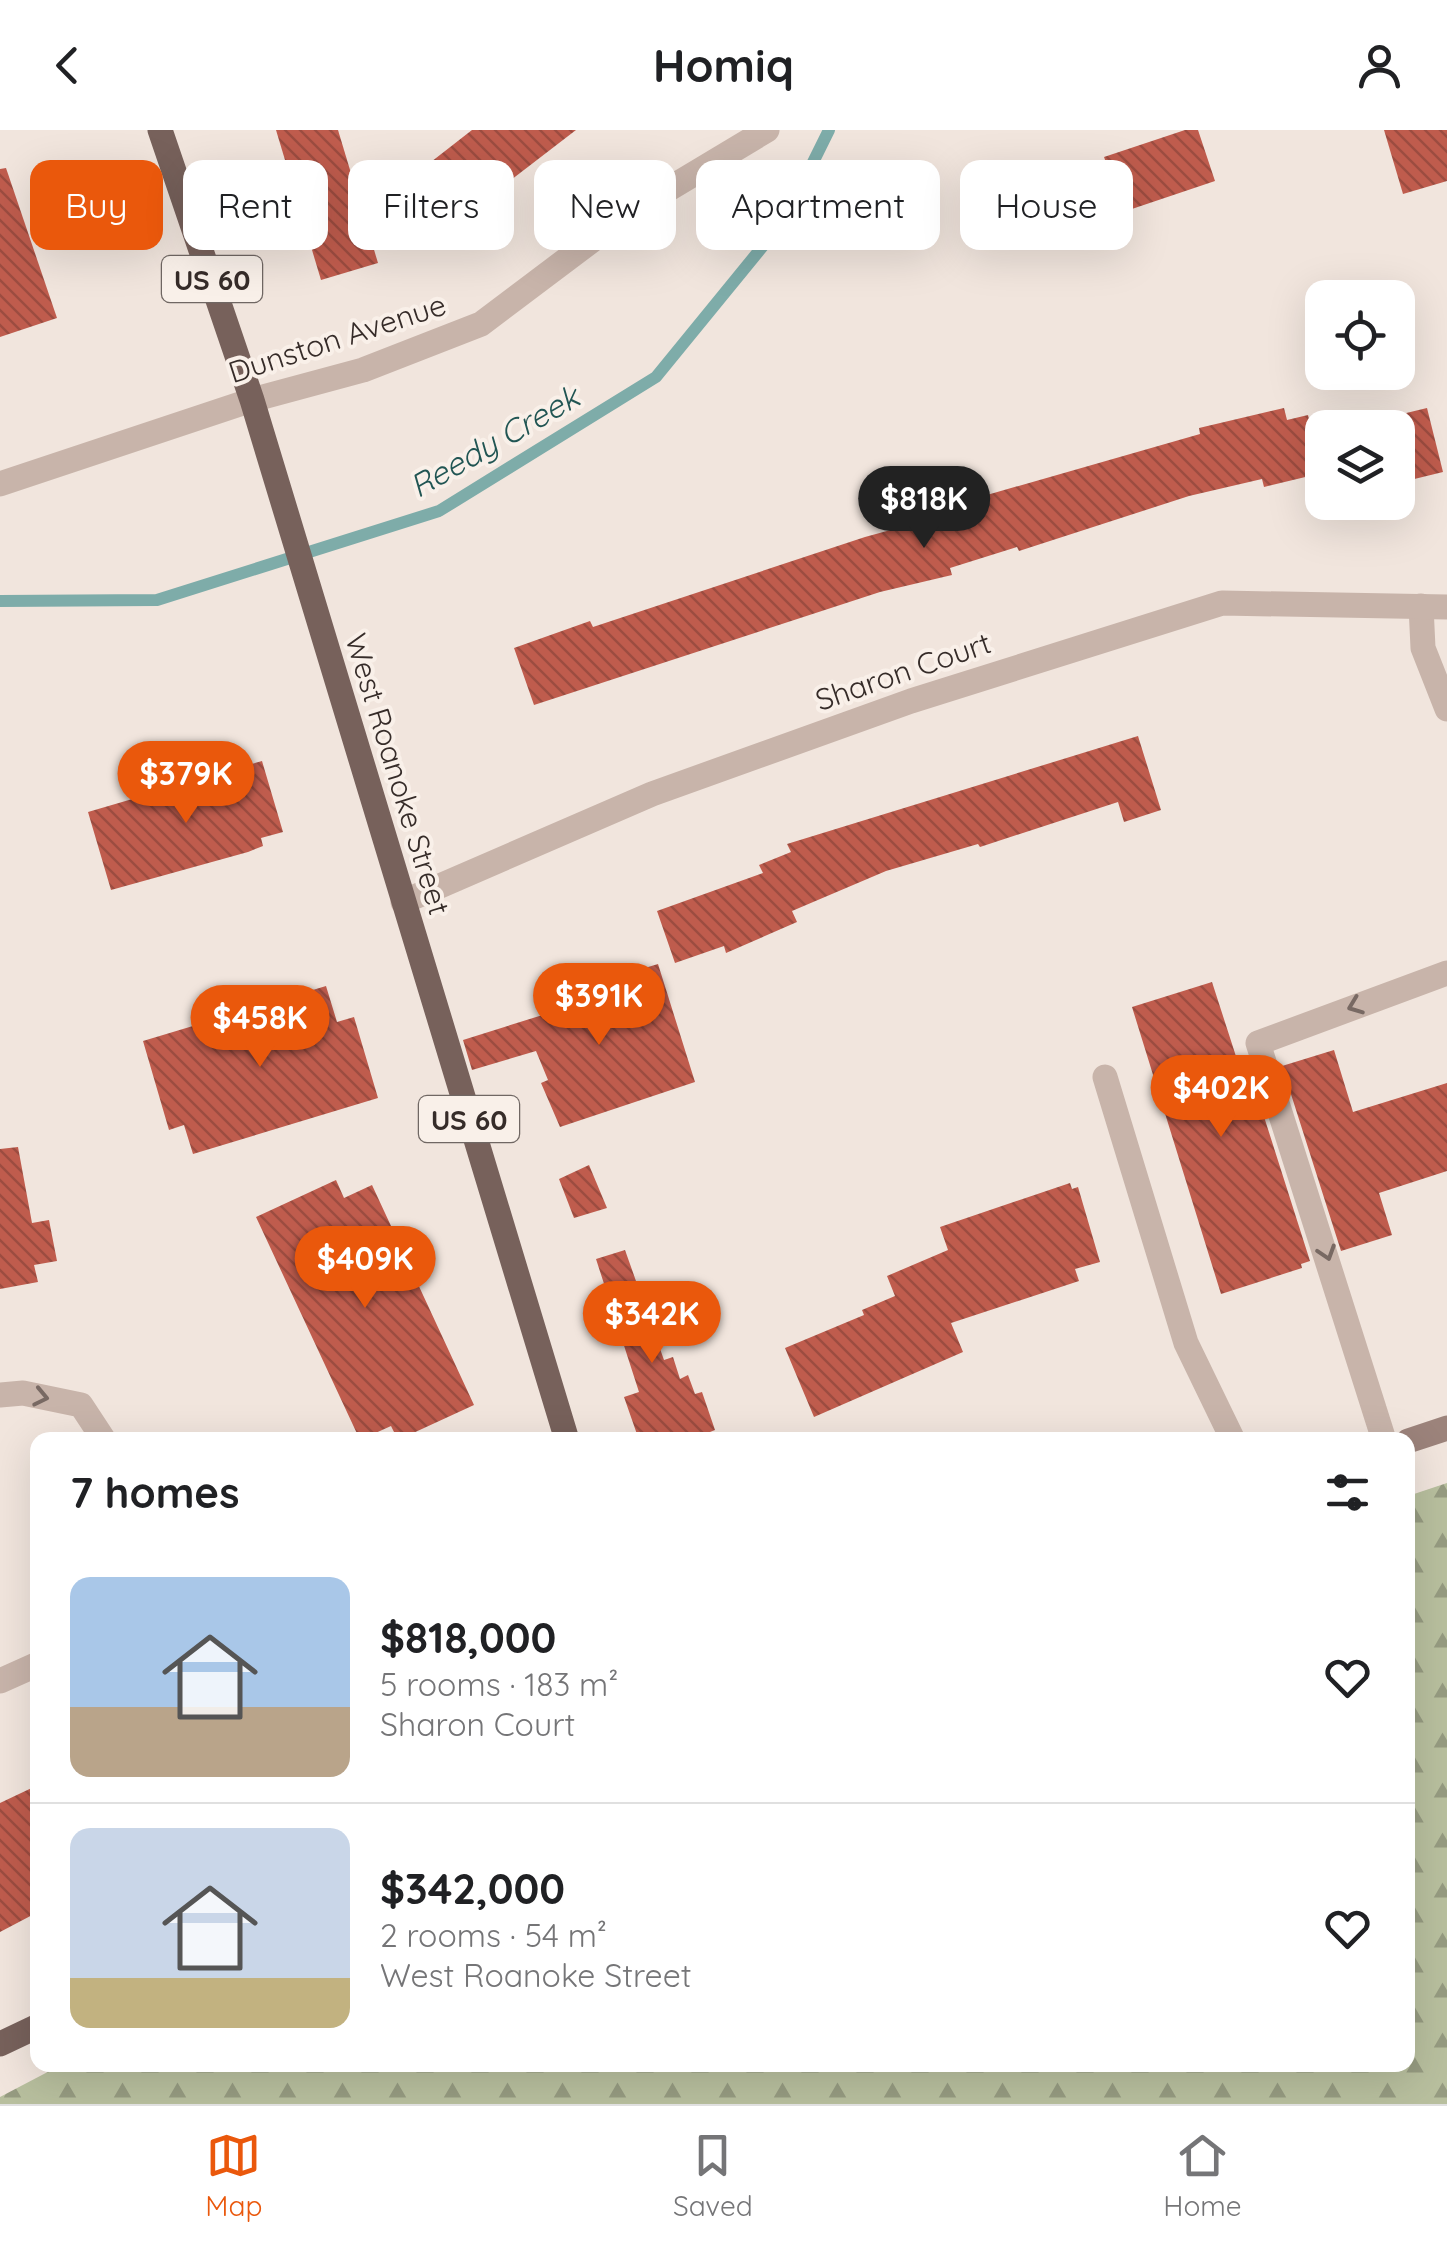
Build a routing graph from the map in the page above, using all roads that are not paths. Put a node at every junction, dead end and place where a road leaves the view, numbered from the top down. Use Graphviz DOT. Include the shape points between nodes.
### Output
graph roads {
  1 [pos="160,130"];
  2 [pos="754,133"];
  3 [pos="252,400"];
  4 [pos="0,484"];
  5 [pos="1420,606"];
  6 [pos="1447,607"];
  7 [pos="1447,709"];
  8 [pos="403,902"];
  9 [pos="1447,973"];
  10 [pos="1105,1077"];
  11 [pos="0,1396"];
  12 [pos="1447,1428"];
  13 [pos="99,1432"];
  14 [pos="565,1432"];
  15 [pos="1228,1432"];
  16 [pos="1382,1432"];
  17 [pos="1415,1439"];
  18 [pos="30,1668"];
  19 [pos="0,1681"];
  20 [pos="30,2030"];
  21 [pos="0,2044"];
  1 -- 3 [label="main road, West Roanoke Street / US 60"];
  2 -- 3 [label="street, Dunston Avenue" via="626,214 481,324 364,370"];
  3 -- 4 [label="street, Dunston Avenue"];
  3 -- 8 [label="main road, West Roanoke Street / US 60"];
  5 -- 6 [label="street, Sharon Court"];
  5 -- 7 [label="street" via="1422,648"];
  5 -- 8 [label="street, Sharon Court" via="1222,602 911,701 652,794"];
  8 -- 14 [label="main road, West Roanoke Street / US 60"];
  9 -- 16 [label="street, one-way" via="1258,1043"];
  10 -- 15 [label="street" via="1186,1343"];
  11 -- 13 [label="street, one-way" via="22,1393 81,1405"];
  12 -- 17 [label="main road"];
  18 -- 19 [label="street"];
  20 -- 21 [label="main road"];
}
